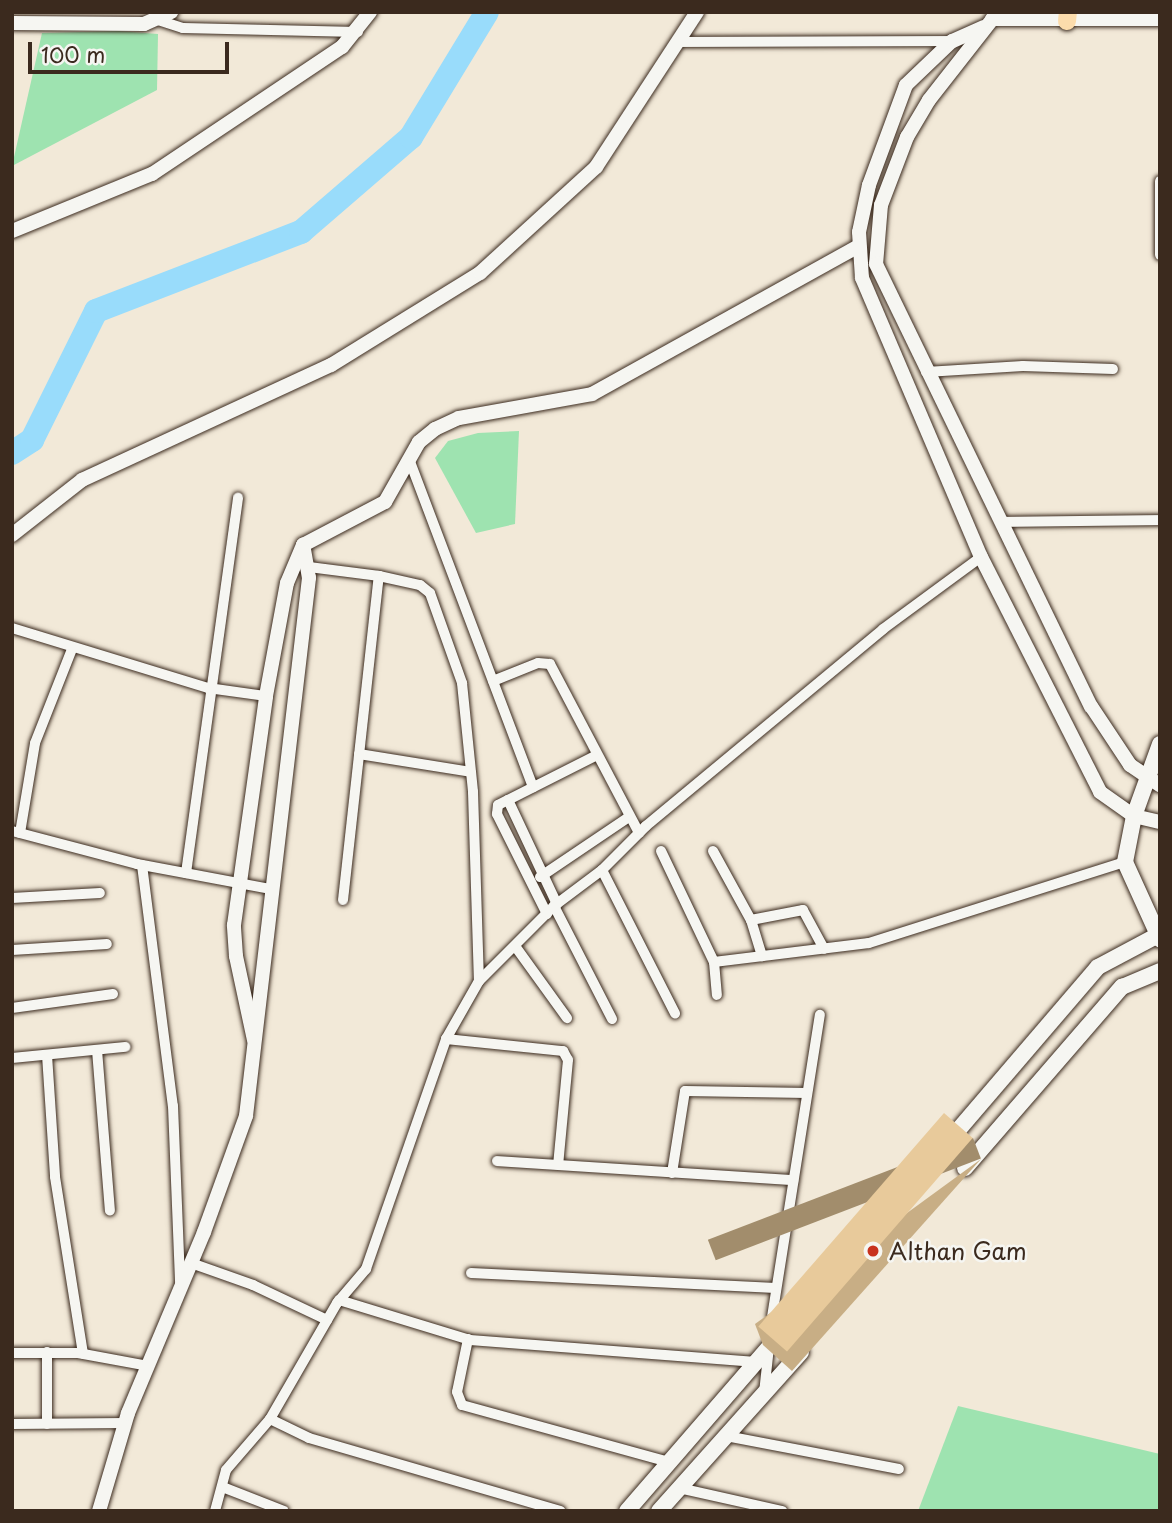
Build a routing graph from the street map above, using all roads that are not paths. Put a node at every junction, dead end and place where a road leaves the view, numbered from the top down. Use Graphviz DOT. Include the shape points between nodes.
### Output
graph roads {
  1 [pos="370,12"];
  2 [pos="697,12"];
  3 [pos="165,16"];
  4 [pos="1068,16"];
  5 [pos="991,19"];
  6 [pos="1160,19"];
  7 [pos="12,23"];
  8 [pos="358,32"];
  9 [pos="952,41"];
  10 [pos="679,42"];
  11 [pos="1160,181"];
  12 [pos="12,231"];
  13 [pos="859,246"];
  14 [pos="1160,255"];
  15 [pos="1113,369"];
  16 [pos="926,372"];
  17 [pos="409,459"];
  18 [pos="238,498"];
  19 [pos="1160,520"];
  20 [pos="1000,522"];
  21 [pos="12,535"];
  22 [pos="303,545"];
  23 [pos="981,557"];
  24 [pos="309,567"];
  25 [pos="379,576"];
  26 [pos="12,628"];
  27 [pos="72,649"];
  28 [pos="493,681"];
  29 [pos="208,688"];
  30 [pos="266,696"];
  31 [pos="1160,744"];
  32 [pos="359,754"];
  33 [pos="595,756"];
  34 [pos="471,772"];
  35 [pos="1154,782"];
  36 [pos="533,787"];
  37 [pos="508,800"];
  38 [pos="1134,816"];
  39 [pos="629,817"];
  40 [pos="1160,822"];
  41 [pos="16,832"];
  42 [pos="639,833"];
  43 [pos="662,851"];
  44 [pos="713,851"];
  45 [pos="1125,862"];
  46 [pos="142,865"];
  47 [pos="602,870"];
  48 [pos="186,873"];
  49 [pos="543,875"];
  50 [pos="532,883"];
  51 [pos="239,884"];
  52 [pos="270,889"];
  53 [pos="100,893"];
  54 [pos="12,898"];
  55 [pos="343,900"];
  56 [pos="553,908"];
  57 [pos="751,920"];
  58 [pos="1159,936"];
  59 [pos="107,944"];
  60 [pos="515,946"];
  61 [pos="824,949"];
  62 [pos="12,950"];
  63 [pos="762,956"];
  64 [pos="714,962"];
  65 [pos="1160,971"];
  66 [pos="479,981"];
  67 [pos="113,994"];
  68 [pos="717,995"];
  69 [pos="12,1008"];
  70 [pos="675,1013"];
  71 [pos="820,1015"];
  72 [pos="567,1018"];
  73 [pos="612,1019"];
  74 [pos="446,1039"];
  75 [pos="254,1040"];
  76 [pos="125,1047"];
  77 [pos="97,1050"];
  78 [pos="47,1055"];
  79 [pos="12,1058"];
  80 [pos="807,1093"];
  81 [pos="934,1158"];
  82 [pos="497,1161"];
  83 [pos="558,1165"];
  84 [pos="672,1173"];
  85 [pos="955,1179"];
  86 [pos="793,1180"];
  87 [pos="110,1210"];
  88 [pos="191,1263"];
  89 [pos="471,1273"];
  90 [pos="776,1288"];
  91 [pos="180,1291"];
  92 [pos="339,1300"];
  93 [pos="796,1316"];
  94 [pos="327,1320"];
  95 [pos="468,1339"];
  96 [pos="810,1343"];
  97 [pos="769,1348"];
  98 [pos="47,1352"];
  99 [pos="12,1353"];
  100 [pos="83,1354"];
  101 [pos="756,1362"];
  102 [pos="148,1366"];
  103 [pos="764,1393"];
  104 [pos="270,1419"];
  105 [pos="125,1423"];
  106 [pos="12,1424"];
  107 [pos="47,1424"];
  108 [pos="726,1436"];
  109 [pos="669,1462"];
  110 [pos="900,1469"];
  111 [pos="225,1488"];
  112 [pos="679,1488"];
  113 [pos="99,1511"];
  114 [pos="215,1511"];
  115 [pos="284,1511"];
  116 [pos="561,1511"];
  117 [pos="626,1511"];
  118 [pos="659,1511"];
  119 [pos="782,1511"];
  1 -- 8 [label="street"];
  2 -- 10 [label="street"];
  3 -- 7 [label="street"];
  3 -- 8 [label="street" via="183,28"];
  4 -- 5 [label="street"];
  4 -- 6 [label="street"];
  5 -- 9 [label="street"];
  5 -- 16 [label="street" via="923,109 881,205 876,264"];
  8 -- 12 [label="street" via="152,174"];
  9 -- 10 [label="street"];
  9 -- 13 [label="street" via="906,85 894,110 869,185"];
  10 -- 21 [label="street" via="584,179 486,269 331,365 82,480"];
  11 -- 14 [label="street"];
  13 -- 17 [label="street" via="602,389 447,422 419,442"];
  13 -- 23 [label="street" via="862,278"];
  15 -- 16 [label="street" via="1023,366"];
  16 -- 20 [label="street"];
  17 -- 22 [label="street" via="385,502"];
  17 -- 28 [label="street"];
  18 -- 29 [label="street"];
  19 -- 20 [label="street"];
  20 -- 35 [label="street" via="1091,706 1130,765"];
  22 -- 24 [label="street"];
  22 -- 30 [label="street" via="287,583"];
  23 -- 38 [label="street" via="1100,792"];
  23 -- 42 [label="street" via="883,629"];
  24 -- 25 [label="street"];
  24 -- 52 [label="street"];
  25 -- 32 [label="street"];
  25 -- 34 [label="street" via="420,585 430,593 462,683"];
  26 -- 27 [label="street"];
  27 -- 29 [label="street"];
  27 -- 41 [label="street" via="35,743"];
  28 -- 33 [label="street" via="538,663 550,664"];
  28 -- 36 [label="street"];
  29 -- 30 [label="street"];
  29 -- 48 [label="street"];
  30 -- 51 [label="street"];
  31 -- 35 [label="main road"];
  32 -- 34 [label="street"];
  32 -- 55 [label="street"];
  33 -- 36 [label="street"];
  33 -- 39 [label="street"];
  34 -- 66 [label="street"];
  35 -- 38 [label="main road"];
  36 -- 37 [label="street"];
  37 -- 49 [label="street"];
  37 -- 50 [label="street" via="498,805 497,814"];
  38 -- 40 [label="street"];
  38 -- 45 [label="main road"];
  39 -- 42 [label="street"];
  39 -- 49 [label="street"];
  41 -- 46 [label="street"];
  42 -- 47 [label="street"];
  43 -- 64 [label="street"];
  44 -- 57 [label="street"];
  45 -- 58 [label="main road"];
  45 -- 61 [label="street" via="869,943"];
  46 -- 48 [label="street"];
  46 -- 91 [label="street" via="173,1106"];
  47 -- 56 [label="street"];
  47 -- 70 [label="street"];
  48 -- 51 [label="street"];
  49 -- 50 [label="street"];
  49 -- 56 [label="street"];
  50 -- 56 [label="street"];
  51 -- 52 [label="street"];
  51 -- 75 [label="street" via="234,940"];
  52 -- 75 [label="street"];
  53 -- 54 [label="street"];
  56 -- 60 [label="street"];
  56 -- 73 [label="street"];
  57 -- 61 [label="street" via="803,910"];
  57 -- 63 [label="street"];
  58 -- 81 [label="main road" via="1098,967"];
  59 -- 62 [label="street"];
  60 -- 66 [label="street"];
  60 -- 72 [label="street"];
  61 -- 63 [label="street"];
  63 -- 64 [label="street"];
  64 -- 68 [label="street"];
  65 -- 85 [label="main road" via="1122,987"];
  66 -- 74 [label="street"];
  67 -- 69 [label="street"];
  71 -- 80 [label="street"];
  74 -- 83 [label="street" via="563,1051 568,1060"];
  74 -- 92 [label="street" via="378,1245 366,1269"];
  75 -- 88 [label="street" via="246,1116"];
  76 -- 77 [label="street"];
  77 -- 78 [label="street"];
  77 -- 87 [label="street"];
  78 -- 79 [label="street"];
  78 -- 100 [label="street" via="55,1177"];
  80 -- 84 [label="street" via="685,1091"];
  80 -- 86 [label="street"];
  82 -- 83 [label="street"];
  83 -- 84 [label="street"];
  84 -- 86 [label="street"];
  86 -- 90 [label="street"];
  88 -- 91 [label="street"];
  88 -- 94 [label="street" via="253,1285"];
  89 -- 90 [label="street"];
  90 -- 97 [label="street"];
  91 -- 102 [label="street"];
  92 -- 94 [label="street"];
  92 -- 95 [label="street"];
  93 -- 97 [label="main road"];
  94 -- 104 [label="street"];
  95 -- 101 [label="street"];
  95 -- 109 [label="street" via="457,1392 462,1405"];
  96 -- 103 [label="main road"];
  97 -- 101 [label="main road"];
  97 -- 103 [label="street"];
  98 -- 99 [label="street"];
  98 -- 100 [label="street"];
  98 -- 107 [label="street"];
  100 -- 102 [label="street"];
  101 -- 109 [label="main road"];
  102 -- 105 [label="street"];
  103 -- 108 [label="main road"];
  104 -- 111 [label="street" via="226,1470"];
  104 -- 116 [label="street" via="309,1438"];
  105 -- 107 [label="street"];
  105 -- 113 [label="street"];
  106 -- 107 [label="street"];
  108 -- 110 [label="street"];
  108 -- 112 [label="main road"];
  109 -- 117 [label="main road"];
  111 -- 114 [label="street"];
  111 -- 115 [label="street"];
  112 -- 118 [label="main road"];
  112 -- 119 [label="street"];
}
